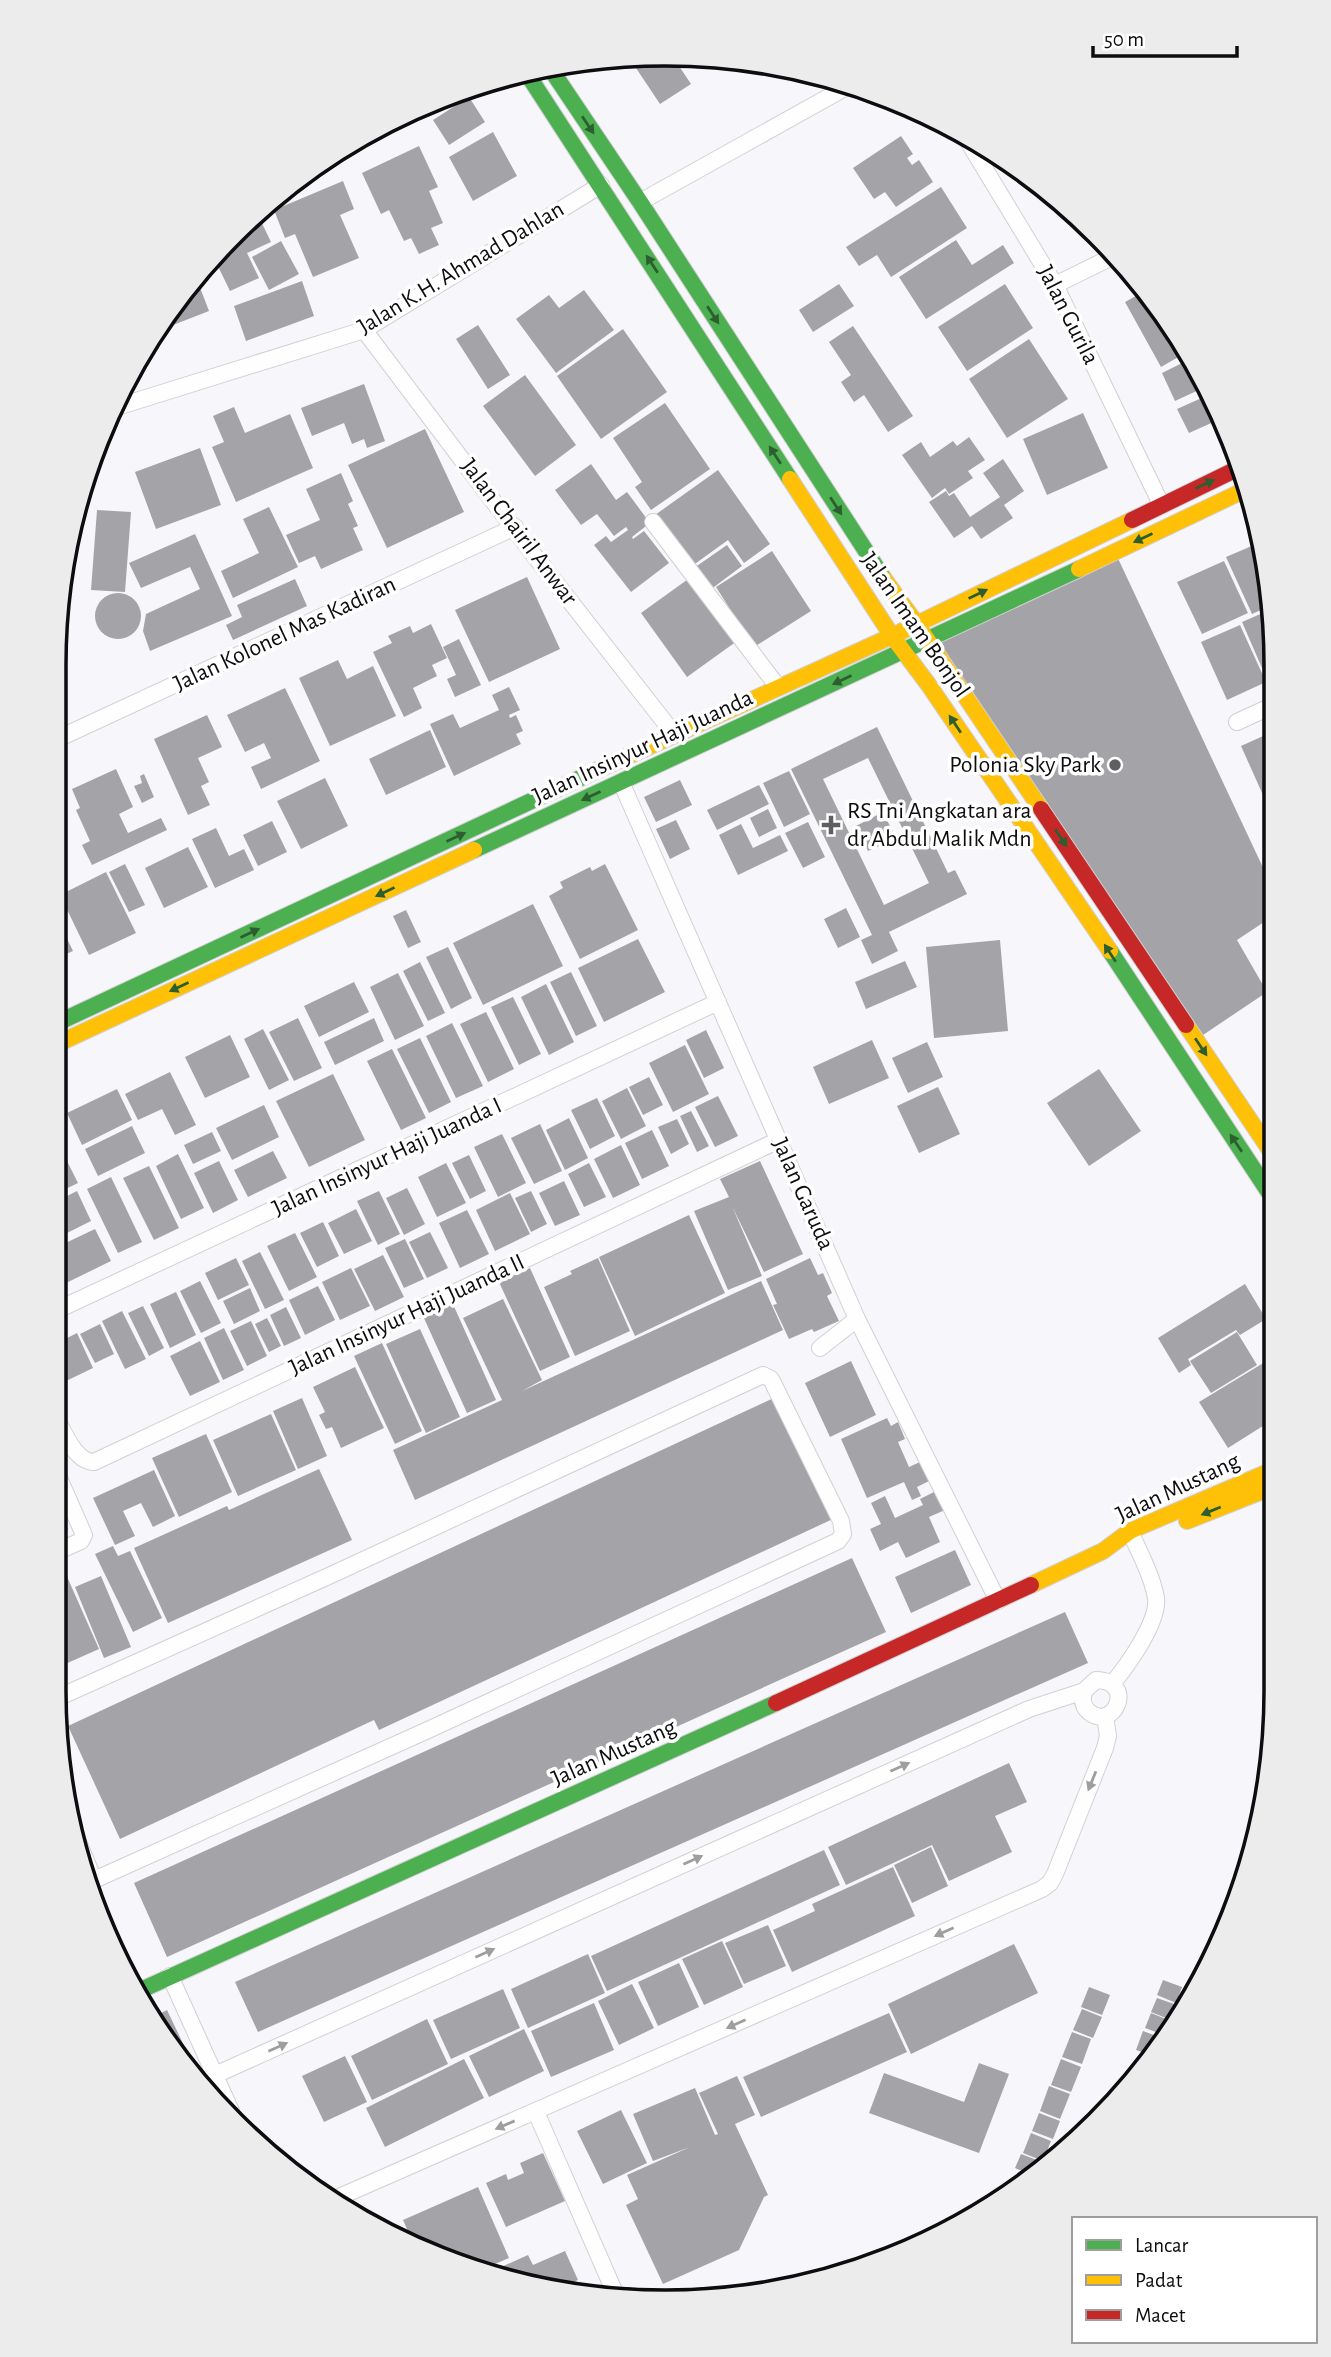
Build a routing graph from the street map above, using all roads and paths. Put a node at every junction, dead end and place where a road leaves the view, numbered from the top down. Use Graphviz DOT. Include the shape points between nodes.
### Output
graph roads {
  1 [pos="556,77"];
  2 [pos="533,82"];
  3 [pos="838,92"];
  4 [pos="976,154"];
  5 [pos="601,185"];
  6 [pos="640,202"];
  7 [pos="1106,260"];
  8 [pos="1055,285"];
  9 [pos="365,330"];
  10 [pos="735,350"];
  11 [pos="715,363"];
  12 [pos="127,404"];
  13 [pos="1232,471"];
  14 [pos="1239,493"];
  15 [pos="1161,504"];
  16 [pos="653,522"];
  17 [pos="515,527"];
  18 [pos="916,624"];
  19 [pos="892,636"];
  20 [pos="927,639"];
  21 [pos="904,651"];
  22 [pos="778,687"];
  23 [pos="1264,710"];
  24 [pos="1237,722"];
  25 [pos="674,734"];
  26 [pos="66,735"];
  27 [pos="621,782"];
  28 [pos="718,1002"];
  29 [pos="1175,1007"];
  30 [pos="66,1019"];
  31 [pos="1154,1020"];
  32 [pos="66,1040"];
  33 [pos="1242,1108"];
  34 [pos="1221,1121"];
  35 [pos="779,1140"];
  36 [pos="1264,1142"];
  37 [pos="1264,1185"];
  38 [pos="66,1306"];
  39 [pos="857,1319"];
  40 [pos="820,1349"];
  41 [pos="66,1435"];
  42 [pos="1264,1474"];
  43 [pos="1264,1490"];
  44 [pos="66,1494"];
  45 [pos="1133,1537"];
  46 [pos="66,1548"];
  47 [pos="998,1601"];
  48 [pos="1112,1684"];
  49 [pos="1084,1691"];
  50 [pos="66,1694"];
  51 [pos="1105,1716"];
  52 [pos="96,1879"];
  53 [pos="170,1976"];
  54 [pos="145,1988"];
  55 [pos="215,2074"];
  56 [pos="225,2096"];
  57 [pos="536,2112"];
  58 [pos="342,2196"];
  59 [pos="613,2288"];
  1 -- 6 [label="main road, Jalan Imam Bonjol, one-way"];
  2 -- 5 [label="main road, Jalan Imam Bonjol"];
  3 -- 6 [label="street"];
  4 -- 8 [label="street, Jalan Gurila"];
  5 -- 9 [label="street, Jalan K.H. Ahmad Dahlan"];
  11 -- 5 [label="main road, Jalan Imam Bonjol, one-way"];
  6 -- 10 [label="main road, Jalan Imam Bonjol, one-way"];
  7 -- 8 [label="street"];
  8 -- 15 [label="street, Jalan Gurila"];
  9 -- 12 [label="street, Jalan K.H. Ahmad Dahlan"];
  9 -- 17 [label="street, Jalan Chairil Anwar"];
  10 -- 11 [label="main road"];
  10 -- 18 [label="main road, Jalan Imam Bonjol, one-way"];
  19 -- 11 [label="main road, Jalan Imam Bonjol, one-way"];
  15 -- 13 [label="main road, Jalan Insinyur Haji Juanda, one-way"];
  14 -- 20 [label="main road, Jalan Insinyur Haji Juanda, one-way"];
  18 -- 15 [label="main road, Jalan Insinyur Haji Juanda, one-way"];
  16 -- 22 [label="street"];
  17 -- 25 [label="street, Jalan Chairil Anwar"];
  17 -- 26 [label="street, Jalan Kolonel Mas Kadiran"];
  18 -- 19 [label="main road, Jalan Insinyur Haji Juanda"];
  18 -- 20 [label="main road, Jalan Imam Bonjol"];
  19 -- 21 [label="main road, Jalan Imam Bonjol"];
  19 -- 22 [label="main road, Jalan Insinyur Haji Juanda"];
  20 -- 21 [label="main road, Jalan Insinyur Haji Juanda"];
  20 -- 29 [label="main road, Jalan Imam Bonjol, one-way"];
  21 -- 27 [label="main road, Jalan Insinyur Haji Juanda, one-way"];
  31 -- 21 [label="main road, Jalan Imam Bonjol, one-way"];
  22 -- 25 [label="main road, Jalan Insinyur Haji Juanda"];
  23 -- 24 [label="street"];
  30 -- 25 [label="main road, Jalan Insinyur Haji Juanda, one-way"];
  27 -- 28 [label="street, Jalan Garuda"];
  27 -- 32 [label="main road, Jalan Insinyur Haji Juanda, one-way"];
  28 -- 35 [label="street, Jalan Garuda"];
  28 -- 38 [label="street, Jalan Insinyur Haji Juanda I"];
  29 -- 31 [label="main road"];
  29 -- 33 [label="main road, Jalan Imam Bonjol, one-way"];
  31 -- 34 [label="main road, Jalan Imam Bonjol"];
  33 -- 34 [label="main road"];
  33 -- 36 [label="main road, Jalan Imam Bonjol"];
  37 -- 34 [label="main road, Jalan Imam Bonjol, one-way"];
  35 -- 39 [label="street, Jalan Garuda"];
  35 -- 41 [label="street, Jalan Insinyur Haji Juanda II" via="94,1462 79,1457"];
  39 -- 40 [label="street"];
  39 -- 47 [label="street, Jalan Garuda"];
  42 -- 45 [label="main road, Jalan Mustang"];
  43 -- 45 [label="main road, Jalan Mustang, one-way"];
  44 -- 46 [label="street" via="84,1535"];
  45 -- 47 [label="main road, Jalan Mustang"];
  45 -- 48 [label="street" via="1156,1600 1150,1623"];
  47 -- 53 [label="main road, Jalan Mustang"];
  48 -- 49 [label="street" via="1096,1681"];
  48 -- 51 [label="street" via="1119,1698 1113,1712"];
  49 -- 51 [label="street" via="1084,1707"];
  55 -- 49 [label="street, one-way" via="1029,1709"];
  50 -- 52 [label="street" via="763,1375 771,1379 841,1521 843,1534 838,1541"];
  51 -- 57 [label="street, one-way" via="1105,1748 1055,1874 1042,1889"];
  53 -- 54 [label="main road, Jalan Mustang"];
  53 -- 55 [label="street"];
  55 -- 56 [label="street"];
  57 -- 58 [label="street, one-way"];
  57 -- 59 [label="street"];
}
